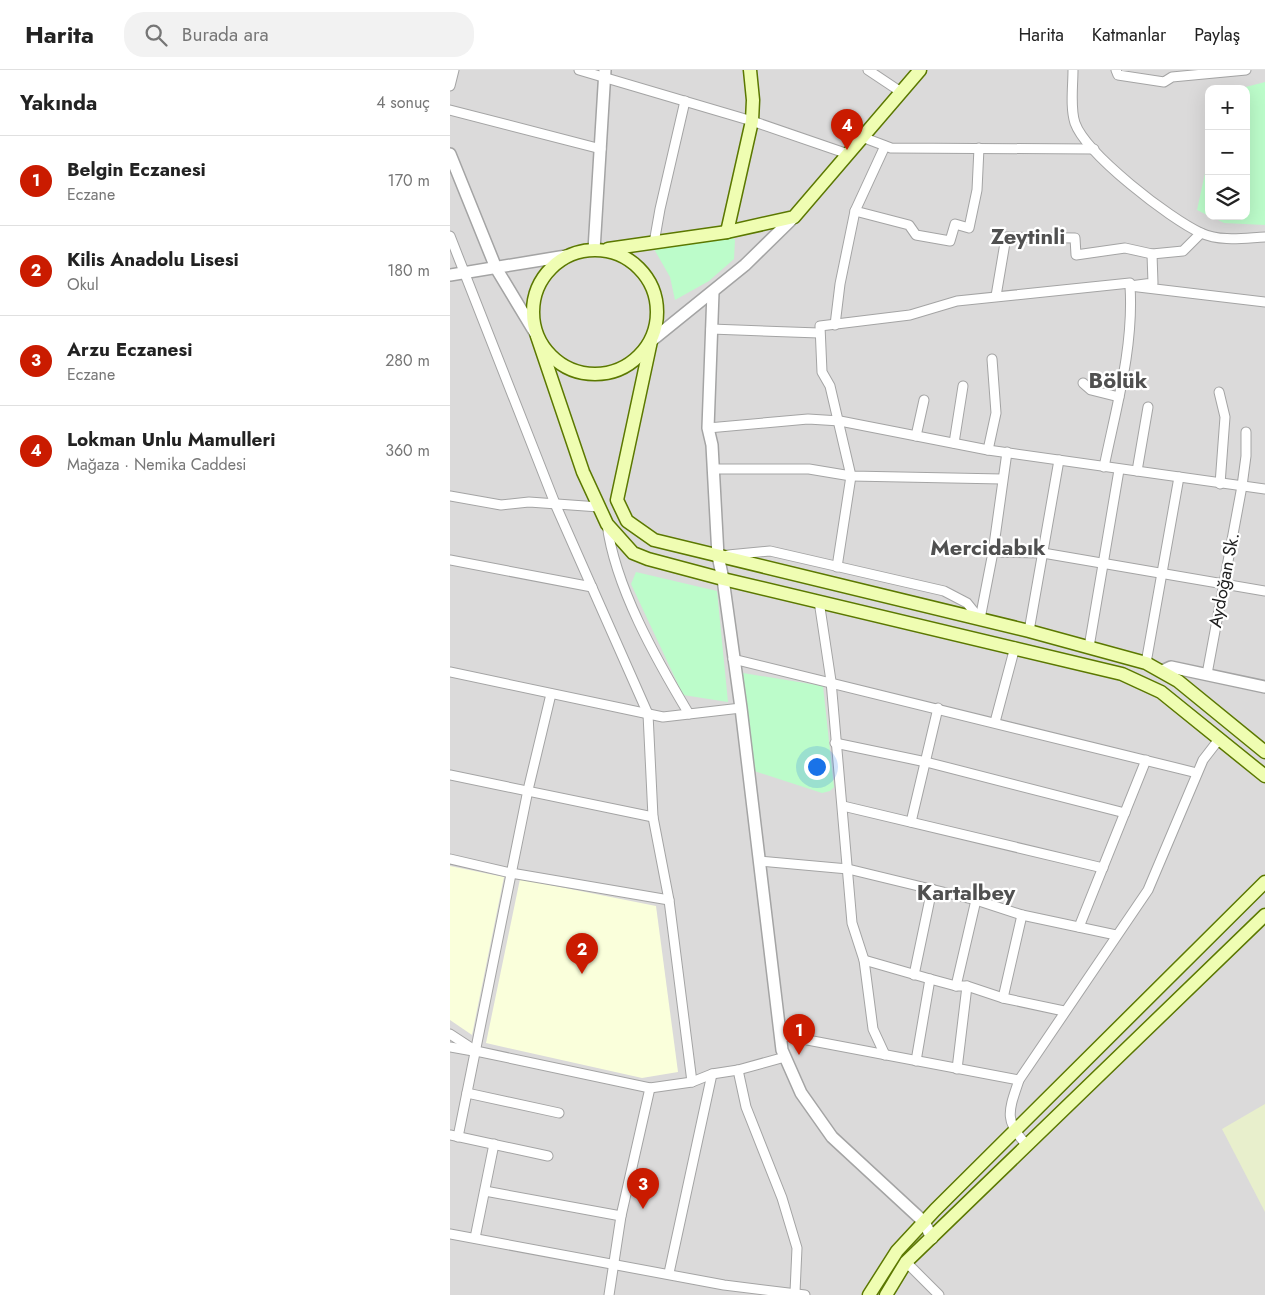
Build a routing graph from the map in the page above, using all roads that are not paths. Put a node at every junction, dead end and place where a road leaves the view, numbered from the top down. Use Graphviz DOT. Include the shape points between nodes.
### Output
graph roads {
  1 [pos="454,70"];
  2 [pos="579,70"];
  3 [pos="750,70"];
  4 [pos="868,70"];
  5 [pos="920,70"];
  6 [pos="1073,70"];
  7 [pos="1116,70"];
  8 [pos="1246,70"];
  9 [pos="605,74"];
  10 [pos="450,86"];
  11 [pos="901,92"];
  12 [pos="685,101"];
  13 [pos="450,110"];
  14 [pos="752,121"];
  15 [pos="862,137"];
  16 [pos="886,146"];
  17 [pos="979,148"];
  18 [pos="1094,149"];
  19 [pos="601,150"];
  20 [pos="450,154"];
  21 [pos="848,154"];
  22 [pos="855,211"];
  23 [pos="794,217"];
  24 [pos="727,232"];
  25 [pos="1201,233"];
  26 [pos="450,236"];
  27 [pos="1265,237"];
  28 [pos="654,243"];
  29 [pos="597,250"];
  30 [pos="1152,254"];
  31 [pos="566,256"];
  32 [pos="496,268"];
  33 [pos="466,273"];
  34 [pos="450,276"];
  35 [pos="1130,286"];
  36 [pos="713,292"];
  37 [pos="996,296"];
  38 [pos="1265,302"];
  39 [pos="835,325"];
  40 [pos="711,329"];
  41 [pos="819,333"];
  42 [pos="537,336"];
  43 [pos="651,341"];
  44 [pos="992,359"];
  45 [pos="1083,383"];
  46 [pos="963,386"];
  47 [pos="1219,392"];
  48 [pos="1119,397"];
  49 [pos="924,400"];
  50 [pos="1148,407"];
  51 [pos="840,421"];
  52 [pos="708,428"];
  53 [pos="1246,432"];
  54 [pos="916,436"];
  55 [pos="954,443"];
  56 [pos="988,450"];
  57 [pos="1007,452"];
  58 [pos="1059,460"];
  59 [pos="1104,467"];
  60 [pos="713,469"];
  61 [pos="1119,470"];
  62 [pos="1137,471"];
  63 [pos="851,476"];
  64 [pos="1179,477"];
  65 [pos="1002,479"];
  66 [pos="1220,484"];
  67 [pos="1242,486"];
  68 [pos="1265,489"];
  69 [pos="450,496"];
  70 [pos="560,506"];
  71 [pos="594,507"];
  72 [pos="607,524"];
  73 [pos="993,552"];
  74 [pos="1043,553"];
  75 [pos="718,556"];
  76 [pos="450,560"];
  77 [pos="1102,564"];
  78 [pos="837,567"];
  79 [pos="1163,572"];
  80 [pos="723,579"];
  81 [pos="1223,583"];
  82 [pos="592,588"];
  83 [pos="1265,591"];
  84 [pos="819,601"];
  85 [pos="980,619"];
  86 [pos="1029,631"];
  87 [pos="1015,647"];
  88 [pos="1089,647"];
  89 [pos="733,659"];
  90 [pos="1146,663"];
  91 [pos="1162,671"];
  92 [pos="450,672"];
  93 [pos="1207,674"];
  94 [pos="831,681"];
  95 [pos="1265,687"];
  96 [pos="550,694"];
  97 [pos="741,708"];
  98 [pos="938,708"];
  99 [pos="648,714"];
  100 [pos="689,714"];
  101 [pos="995,722"];
  102 [pos="1220,738"];
  103 [pos="835,743"];
  104 [pos="1265,752"];
  105 [pos="1146,760"];
  106 [pos="926,762"];
  107 [pos="1197,773"];
  108 [pos="450,775"];
  109 [pos="1265,776"];
  110 [pos="528,790"];
  111 [pos="843,806"];
  112 [pos="1125,813"];
  113 [pos="653,817"];
  114 [pos="911,822"];
  115 [pos="450,860"];
  116 [pos="759,861"];
  117 [pos="1103,868"];
  118 [pos="848,870"];
  119 [pos="511,873"];
  120 [pos="1265,882"];
  121 [pos="932,889"];
  122 [pos="669,900"];
  123 [pos="976,900"];
  124 [pos="1022,915"];
  125 [pos="1265,915"];
  126 [pos="1079,927"];
  127 [pos="1116,935"];
  128 [pos="864,960"];
  129 [pos="914,975"];
  130 [pos="930,979"];
  131 [pos="956,986"];
  132 [pos="967,986"];
  133 [pos="1003,998"];
  134 [pos="1064,1011"];
  135 [pos="450,1034"];
  136 [pos="780,1035"];
  137 [pos="450,1047"];
  138 [pos="476,1051"];
  139 [pos="885,1054"];
  140 [pos="785,1057"];
  141 [pos="916,1060"];
  142 [pos="957,1069"];
  143 [pos="738,1070"];
  144 [pos="712,1074"];
  145 [pos="1018,1080"];
  146 [pos="692,1082"];
  147 [pos="650,1088"];
  148 [pos="467,1093"];
  149 [pos="559,1113"];
  150 [pos="1014,1131"];
  151 [pos="454,1136"];
  152 [pos="494,1144"];
  153 [pos="1027,1145"];
  154 [pos="548,1156"];
  155 [pos="485,1191"];
  156 [pos="621,1216"];
  157 [pos="924,1222"];
  158 [pos="450,1234"];
  159 [pos="475,1238"];
  160 [pos="932,1238"];
  161 [pos="906,1262"];
  162 [pos="613,1264"];
  163 [pos="669,1273"];
  164 [pos="795,1292"];
  165 [pos="609,1295"];
  166 [pos="805,1295"];
  167 [pos="869,1295"];
  168 [pos="886,1295"];
  169 [pos="939,1295"];
  1 -- 10 [label="street"];
  2 -- 9 [label="street"];
  3 -- 14 [label="main road"];
  4 -- 11 [label="street"];
  5 -- 11 [label="main road"];
  6 -- 18 [label="street" via="1074,121 1080,134"];
  7 -- 8 [label="street" via="1118,75 1164,82 1172,77"];
  9 -- 12 [label="street"];
  9 -- 19 [label="street"];
  11 -- 15 [label="main road"];
  12 -- 14 [label="street"];
  12 -- 28 [label="street"];
  13 -- 19 [label="street"];
  14 -- 21 [label="street"];
  14 -- 24 [label="main road"];
  15 -- 16 [label="street"];
  15 -- 21 [label="main road"];
  16 -- 17 [label="street"];
  16 -- 22 [label="street"];
  17 -- 18 [label="street"];
  17 -- 22 [label="street" via="977,190 969,228 955,224 950,241 916,235 909,225"];
  18 -- 25 [label="street" via="1148,200"];
  19 -- 29 [label="street"];
  20 -- 32 [label="street"];
  21 -- 23 [label="main road"];
  22 -- 39 [label="street"];
  23 -- 24 [label="main road"];
  23 -- 36 [label="street"];
  24 -- 28 [label="main road"];
  25 -- 27 [label="street" via="1220,238"];
  25 -- 30 [label="street" via="1184,251"];
  26 -- 33 [label="street"];
  28 -- 29 [label="main road"];
  29 -- 31 [label="main road" via="583,250"];
  29 -- 43 [label="main road" via="621,255 638,266 650,282 657,302"];
  30 -- 35 [label="street" via="1153,283"];
  30 -- 37 [label="street" via="1125,248 1076,255 1075,238 1006,237"];
  31 -- 32 [label="street"];
  31 -- 42 [label="main road" via="546,274 533,298 532,316"];
  32 -- 33 [label="street"];
  32 -- 42 [label="street"];
  33 -- 34 [label="street"];
  33 -- 70 [label="street"];
  35 -- 37 [label="street" via="1130,283"];
  35 -- 38 [label="street"];
  35 -- 48 [label="street" via="1129,334"];
  36 -- 40 [label="street"];
  36 -- 43 [label="street"];
  37 -- 39 [label="street" via="957,301 910,315"];
  39 -- 41 [label="street" via="820,326"];
  40 -- 41 [label="street"];
  40 -- 52 [label="street"];
  41 -- 51 [label="street" via="822,372 830,386"];
  42 -- 43 [label="main road" via="548,354 563,366 582,374 622,369"];
  42 -- 71 [label="main road"];
  43 -- 75 [label="main road" via="617,500 627,521 654,540"];
  44 -- 56 [label="street" via="996,413"];
  45 -- 48 [label="street" via="1091,390"];
  46 -- 55 [label="street"];
  47 -- 66 [label="street" via="1224,417"];
  48 -- 59 [label="street"];
  49 -- 54 [label="street"];
  50 -- 62 [label="street"];
  51 -- 52 [label="street" via="808,420"];
  51 -- 54 [label="street"];
  51 -- 63 [label="street"];
  52 -- 60 [label="street"];
  53 -- 67 [label="street, Aydoğan Sk."];
  54 -- 55 [label="street"];
  55 -- 56 [label="street"];
  56 -- 57 [label="street"];
  57 -- 58 [label="street"];
  57 -- 65 [label="street"];
  58 -- 59 [label="street"];
  58 -- 74 [label="street"];
  59 -- 61 [label="street"];
  60 -- 63 [label="street" via="809,470"];
  60 -- 75 [label="street"];
  61 -- 62 [label="street"];
  61 -- 77 [label="street"];
  62 -- 64 [label="street"];
  63 -- 65 [label="street"];
  63 -- 78 [label="street"];
  64 -- 66 [label="street"];
  64 -- 79 [label="street"];
  65 -- 73 [label="street"];
  66 -- 67 [label="street"];
  67 -- 68 [label="street"];
  67 -- 81 [label="street, Aydoğan Sk."];
  69 -- 70 [label="street" via="501,505 529,502"];
  70 -- 71 [label="street"];
  70 -- 82 [label="street"];
  71 -- 72 [label="main road"];
  72 -- 80 [label="main road" via="633,553"];
  72 -- 100 [label="street" via="616,565 655,657"];
  73 -- 74 [label="street"];
  73 -- 85 [label="street"];
  74 -- 77 [label="street"];
  74 -- 86 [label="street"];
  75 -- 78 [label="street" via="770,551"];
  75 -- 80 [label="street"];
  75 -- 85 [label="main road"];
  76 -- 82 [label="street"];
  77 -- 79 [label="street"];
  77 -- 88 [label="street"];
  78 -- 85 [label="street" via="944,591 967,603"];
  79 -- 81 [label="street"];
  79 -- 90 [label="street"];
  80 -- 84 [label="main road"];
  80 -- 89 [label="street"];
  81 -- 83 [label="street"];
  81 -- 93 [label="street, Aydoğan Sk."];
  82 -- 99 [label="street"];
  84 -- 87 [label="main road"];
  84 -- 94 [label="street"];
  85 -- 86 [label="main road"];
  86 -- 88 [label="main road"];
  87 -- 101 [label="street"];
  87 -- 102 [label="main road" via="1143,681"];
  88 -- 90 [label="main road"];
  89 -- 94 [label="street"];
  89 -- 97 [label="street"];
  90 -- 91 [label="main road"];
  91 -- 93 [label="street" via="1170,667"];
  91 -- 104 [label="main road"];
  92 -- 96 [label="street"];
  93 -- 95 [label="street"];
  94 -- 98 [label="street"];
  94 -- 103 [label="street"];
  96 -- 99 [label="street"];
  96 -- 110 [label="street"];
  97 -- 100 [label="street"];
  97 -- 116 [label="street"];
  98 -- 101 [label="street"];
  98 -- 106 [label="street"];
  99 -- 100 [label="street" via="662,718"];
  99 -- 113 [label="street"];
  101 -- 105 [label="street"];
  102 -- 107 [label="street" via="1202,760"];
  102 -- 109 [label="main road"];
  103 -- 106 [label="street"];
  103 -- 111 [label="street"];
  105 -- 107 [label="street"];
  105 -- 112 [label="street"];
  106 -- 112 [label="street"];
  106 -- 114 [label="street"];
  107 -- 127 [label="street" via="1148,890"];
  108 -- 110 [label="street"];
  110 -- 113 [label="street"];
  110 -- 119 [label="street"];
  111 -- 114 [label="street"];
  111 -- 118 [label="street"];
  112 -- 117 [label="street"];
  113 -- 122 [label="street"];
  114 -- 117 [label="street"];
  115 -- 119 [label="street"];
  116 -- 118 [label="street"];
  116 -- 136 [label="street"];
  117 -- 126 [label="street"];
  118 -- 121 [label="street"];
  118 -- 128 [label="street" via="852,923"];
  119 -- 122 [label="street"];
  119 -- 138 [label="street"];
  120 -- 150 [label="main road"];
  121 -- 123 [label="street"];
  121 -- 129 [label="street"];
  122 -- 146 [label="street"];
  123 -- 124 [label="street"];
  123 -- 131 [label="street"];
  124 -- 126 [label="street"];
  124 -- 133 [label="street"];
  125 -- 153 [label="main road"];
  126 -- 127 [label="street"];
  127 -- 134 [label="street"];
  128 -- 129 [label="street"];
  128 -- 139 [label="street" via="873,1029"];
  129 -- 130 [label="street"];
  130 -- 131 [label="street"];
  130 -- 141 [label="street"];
  131 -- 132 [label="street"];
  132 -- 133 [label="street"];
  132 -- 142 [label="street"];
  133 -- 134 [label="street"];
  134 -- 145 [label="street"];
  135 -- 138 [label="street"];
  136 -- 139 [label="street"];
  136 -- 140 [label="street"];
  137 -- 138 [label="street"];
  138 -- 147 [label="street"];
  138 -- 148 [label="street"];
  139 -- 141 [label="street"];
  140 -- 143 [label="street"];
  140 -- 157 [label="street" via="800,1093 832,1138"];
  141 -- 142 [label="street"];
  142 -- 145 [label="street"];
  143 -- 144 [label="street"];
  143 -- 164 [label="street" via="746,1107 782,1198 797,1248"];
  144 -- 146 [label="street"];
  144 -- 163 [label="street"];
  145 -- 150 [label="street" via="1009,1110"];
  146 -- 147 [label="street"];
  147 -- 156 [label="street"];
  148 -- 149 [label="street"];
  148 -- 151 [label="street"];
  150 -- 153 [label="street"];
  150 -- 157 [label="main road"];
  151 -- 152 [label="street"];
  152 -- 154 [label="street"];
  152 -- 155 [label="street"];
  153 -- 160 [label="main road"];
  155 -- 156 [label="street"];
  155 -- 159 [label="street"];
  156 -- 162 [label="street"];
  157 -- 160 [label="street"];
  157 -- 167 [label="main road" via="897,1251"];
  158 -- 159 [label="street"];
  159 -- 162 [label="street"];
  160 -- 161 [label="main road"];
  161 -- 168 [label="main road"];
  161 -- 169 [label="street"];
  162 -- 163 [label="street"];
  162 -- 165 [label="street"];
  163 -- 164 [label="street" via="724,1285"];
  164 -- 166 [label="street"];
}
